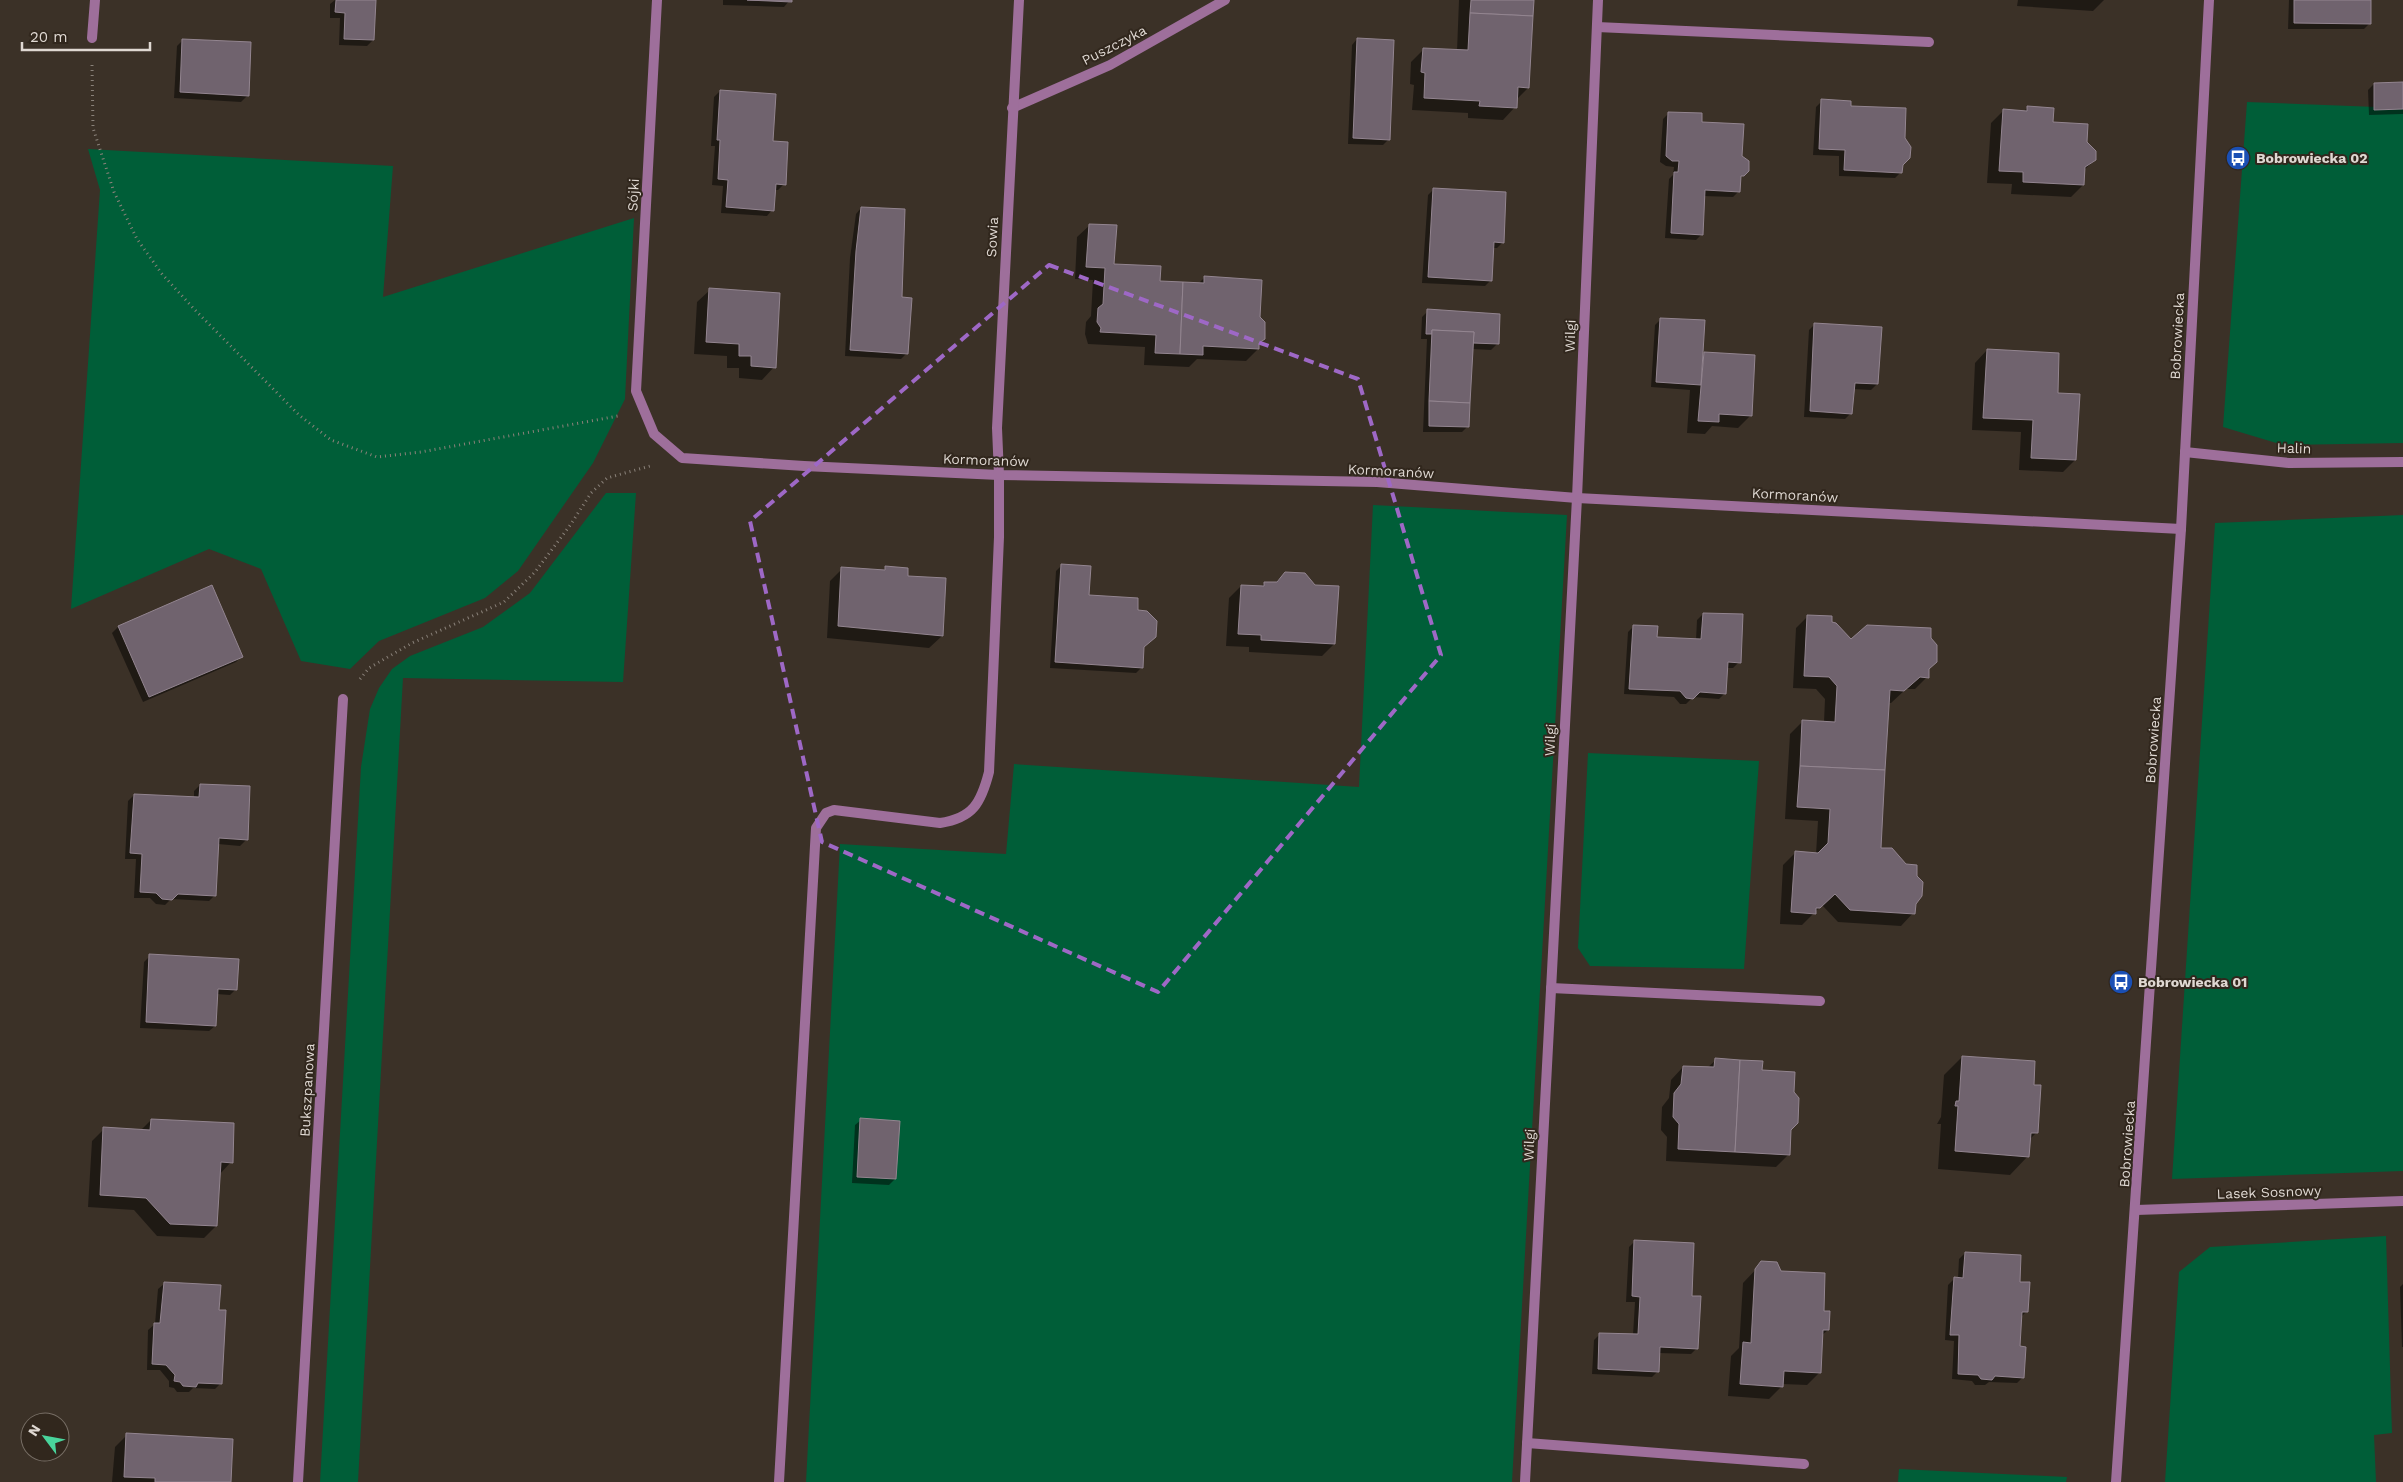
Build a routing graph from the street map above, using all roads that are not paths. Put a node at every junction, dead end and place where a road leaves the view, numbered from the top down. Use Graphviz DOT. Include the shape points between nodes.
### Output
graph roads {
  1 [pos="95,0"];
  2 [pos="657,0"];
  3 [pos="1019,0"];
  4 [pos="1225,0"];
  5 [pos="1598,0"];
  6 [pos="2209,0"];
  7 [pos="1596,27"];
  8 [pos="92,38"];
  9 [pos="1929,42"];
  10 [pos="1012,108"];
  11 [pos="2184,452"];
  12 [pos="682,458"];
  13 [pos="2403,462"];
  14 [pos="1000,475"];
  15 [pos="1577,498"];
  16 [pos="2181,529"];
  17 [pos="343,699"];
  18 [pos="1551,988"];
  19 [pos="1820,1001"];
  20 [pos="2403,1201"];
  21 [pos="2136,1210"];
  22 [pos="1527,1443"];
  23 [pos="1804,1464"];
  24 [pos="298,1482"];
  25 [pos="779,1482"];
  26 [pos="1525,1482"];
  27 [pos="2116,1482"];
  1 -- 8 [label="street"];
  2 -- 12 [label="street, Sójki" via="636,391 654,434"];
  3 -- 10 [label="street, Sowia"];
  4 -- 10 [label="street, Puszczyka" via="1110,65"];
  5 -- 7 [label="street, Wilgi"];
  6 -- 11 [label="street, Bobrowiecka"];
  7 -- 9 [label="street"];
  7 -- 15 [label="street, Wilgi"];
  10 -- 14 [label="street, Sowia" via="997,428"];
  11 -- 13 [label="street, Halin" via="2289,463"];
  11 -- 16 [label="street, Bobrowiecka"];
  12 -- 14 [label="street, Kormoranów"];
  14 -- 15 [label="street, Kormoranów" via="1377,482"];
  14 -- 25 [label="street, Sowia" via="989,772 982,797 968,814 954,821 940,823 834,810 820,819 816,828"];
  15 -- 16 [label="street, Kormoranów"];
  15 -- 18 [label="street, Wilgi"];
  16 -- 21 [label="street, Bobrowiecka"];
  17 -- 24 [label="street, Bukszpanowa"];
  18 -- 19 [label="street"];
  18 -- 22 [label="street, Wilgi"];
  20 -- 21 [label="street, Lasek Sosnowy"];
  21 -- 27 [label="street, Bobrowiecka"];
  22 -- 23 [label="street"];
  22 -- 26 [label="street, Wilgi"];
}
